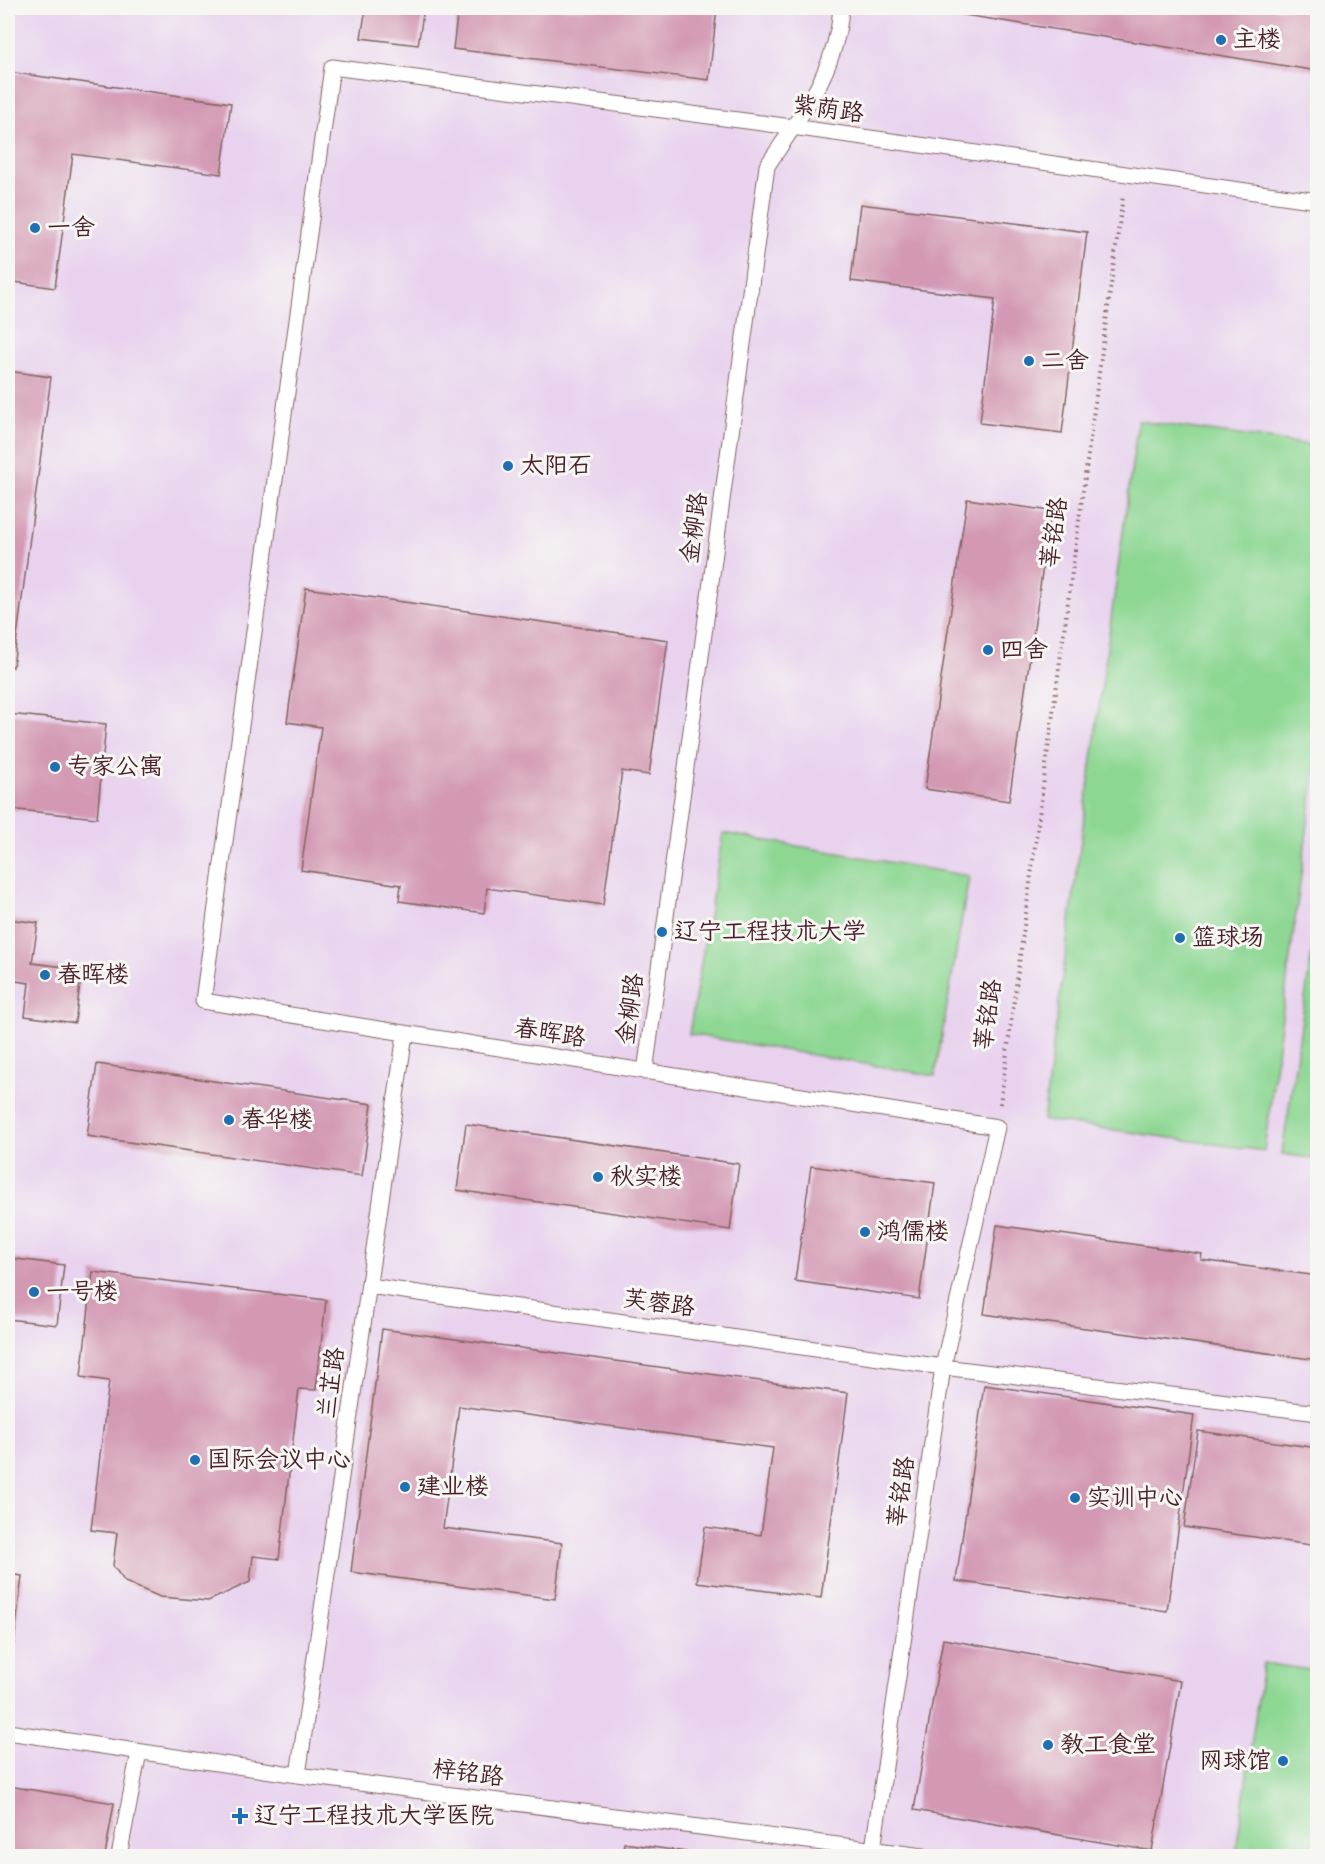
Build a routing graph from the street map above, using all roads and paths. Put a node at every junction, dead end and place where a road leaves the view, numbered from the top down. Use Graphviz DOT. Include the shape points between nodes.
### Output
graph roads {
  1 [pos="841,8"];
  2 [pos="792,127"];
  3 [pos="1126,175"];
  4 [pos="1317,201"];
  5 [pos="203,1001"];
  6 [pos="405,1034"];
  7 [pos="645,1072"];
  8 [pos="997,1127"];
  9 [pos="369,1286"];
  10 [pos="943,1367"];
  11 [pos="1317,1413"];
  12 [pos="8,1732"];
  13 [pos="139,1752"];
  14 [pos="298,1775"];
  15 [pos="873,1853"];
  16 [pos="119,1857"];
  17 [pos="924,1857"];
  1 -- 2 [label="lane, 金柳路" via="839,33 822,83"];
  2 -- 3 [label="lane, 紫荫路"];
  2 -- 5 [label="lane, 紫荫路" via="332,67"];
  2 -- 7 [label="lane, 金柳路" via="767,166"];
  3 -- 4 [label="lane, 紫荫路"];
  3 -- 8 [label="path, 莘铭路"];
  5 -- 6 [label="lane, 春晖路"];
  6 -- 7 [label="lane, 春晖路"];
  6 -- 9 [label="lane, 兰芷路"];
  7 -- 8 [label="lane, 春晖路"];
  8 -- 10 [label="lane, 莘铭路"];
  9 -- 10 [label="lane, 芙蓉路"];
  9 -- 14 [label="lane, 兰芷路"];
  10 -- 11 [label="lane, 芙蓉路"];
  10 -- 15 [label="lane, 莘铭路"];
  12 -- 13 [label="lane, 梓铭路"];
  13 -- 14 [label="lane, 梓铭路"];
  13 -- 16 [label="lane"];
  14 -- 15 [label="lane, 梓铭路"];
  15 -- 17 [label="lane, 梓铭路"];
}
